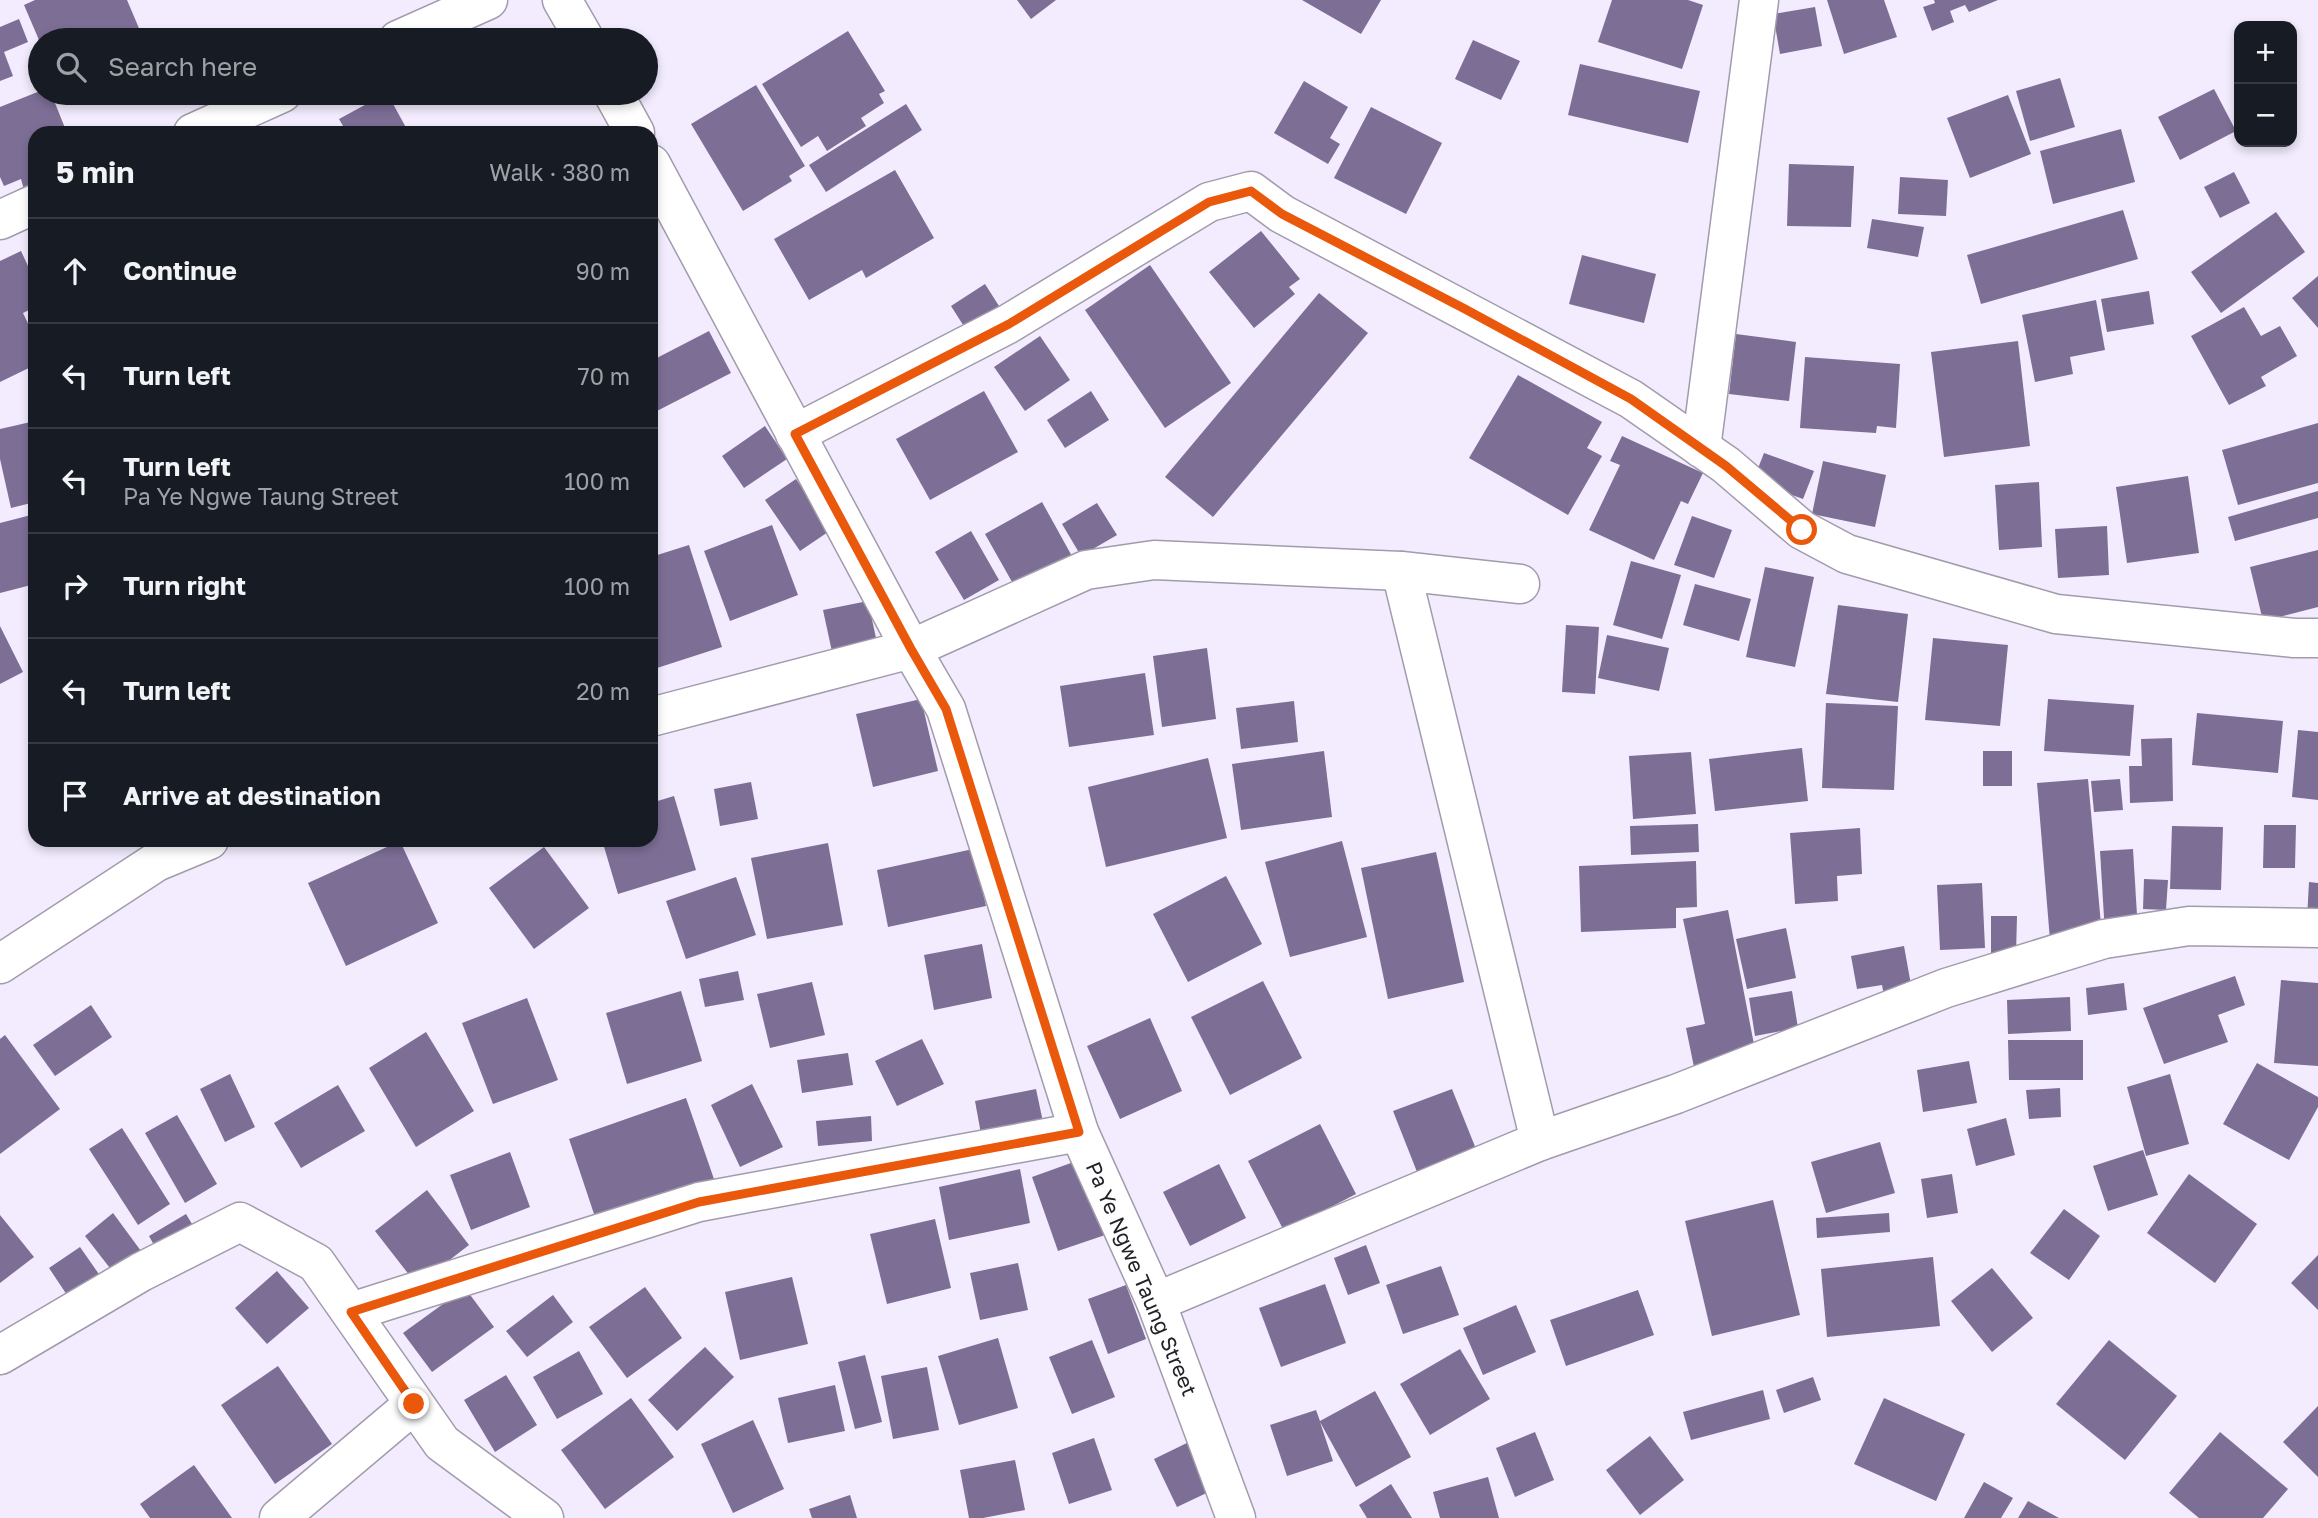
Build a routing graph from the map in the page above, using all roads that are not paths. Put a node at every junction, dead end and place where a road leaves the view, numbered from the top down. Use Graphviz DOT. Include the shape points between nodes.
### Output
graph roads {
  1 [pos="488,0"];
  2 [pos="562,0"];
  3 [pos="1759,0"];
  4 [pos="425,28"];
  5 [pos="578,28"];
  6 [pos="255,105"];
  7 [pos="620,105"];
  8 [pos="209,126"];
  9 [pos="631,126"];
  10 [pos="658,177"];
  11 [pos="28,207"];
  12 [pos="0,220"];
  13 [pos="795,434"];
  14 [pos="1701,448"];
  15 [pos="1401,571"];
  16 [pos="1520,584"];
  17 [pos="2318,638"];
  18 [pos="911,649"];
  19 [pos="658,715"];
  20 [pos="192,847"];
  21 [pos="2318,928"];
  22 [pos="0,964"];
  23 [pos="1079,1132"];
  24 [pos="1540,1141"];
  25 [pos="1156,1302"];
  26 [pos="351,1312"];
  27 [pos="0,1354"];
  28 [pos="414,1404"];
  29 [pos="279,1518"];
  30 [pos="544,1518"];
  31 [pos="1236,1518"];
  1 -- 4 [label="street"];
  2 -- 5 [label="street"];
  3 -- 14 [label="street"];
  6 -- 8 [label="street"];
  7 -- 9 [label="street"];
  10 -- 13 [label="street, Pa Ye Ngwe Taung Street"];
  11 -- 12 [label="street"];
  13 -- 14 [label="street" via="1009,324 1209,202 1251,191 1282,214 1631,399"];
  13 -- 18 [label="street, Pa Ye Ngwe Taung Street"];
  14 -- 17 [label="street" via="1802,530 1847,554 2056,614"];
  15 -- 16 [label="street"];
  15 -- 18 [label="street" via="1154,559 1086,570"];
  15 -- 24 [label="street"];
  18 -- 19 [label="street"];
  18 -- 23 [label="street, Pa Ye Ngwe Taung Street" via="946,709"];
  20 -- 22 [label="street" via="156,862"];
  21 -- 24 [label="street" via="2189,926 2104,939 1946,988 1676,1094"];
  23 -- 25 [label="street, Pa Ye Ngwe Taung Street"];
  23 -- 26 [label="street" via="699,1202"];
  24 -- 25 [label="street"];
  25 -- 31 [label="street, Pa Ye Ngwe Taung Street"];
  26 -- 27 [label="street" via="316,1263 240,1222 141,1272"];
  26 -- 28 [label="street"];
  28 -- 29 [label="street"];
  28 -- 30 [label="street" via="442,1443"];
}
